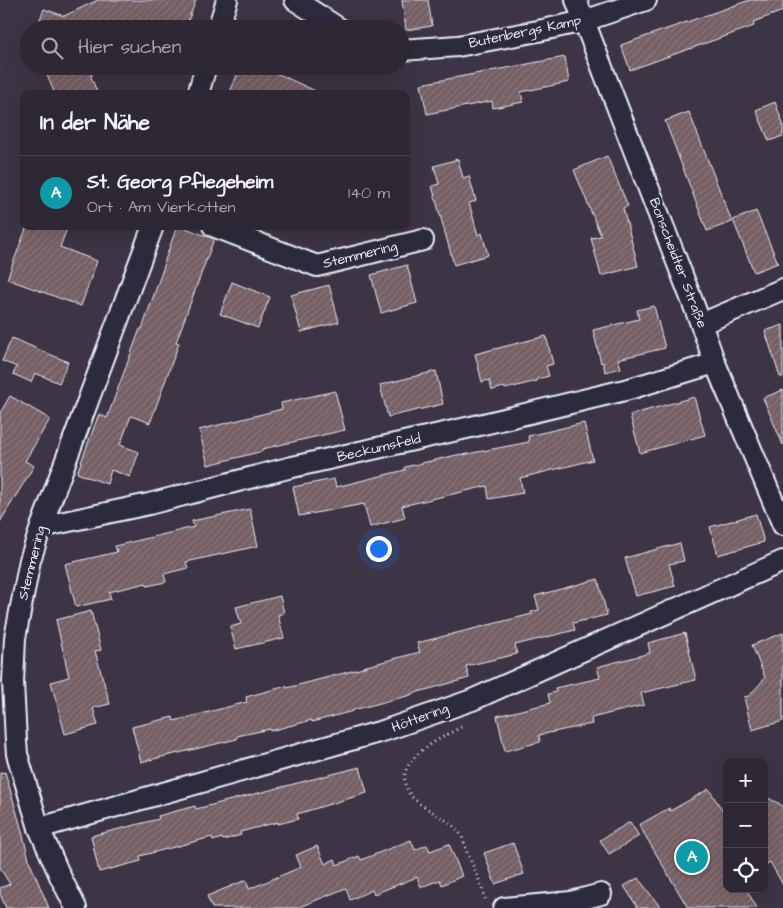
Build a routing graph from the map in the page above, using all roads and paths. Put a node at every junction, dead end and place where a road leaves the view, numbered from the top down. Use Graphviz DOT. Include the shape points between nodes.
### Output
graph roads {
  1 [pos="228,0"];
  2 [pos="295,0"];
  3 [pos="576,0"];
  4 [pos="646,0"];
  5 [pos="221,20"];
  6 [pos="326,20"];
  7 [pos="584,21"];
  8 [pos="410,49"];
  9 [pos="203,75"];
  10 [pos="199,90"];
  11 [pos="152,230"];
  12 [pos="223,230"];
  13 [pos="423,240"];
  14 [pos="783,289"];
  15 [pos="702,324"];
  16 [pos="715,363"];
  17 [pos="783,525"];
  18 [pos="41,527"];
  19 [pos="783,561"];
  20 [pos="472,700"];
  21 [pos="40,828"];
  22 [pos="483,891"];
  23 [pos="601,894"];
  24 [pos="76,908"];
  25 [pos="504,908"];
  1 -- 5 [label="street"];
  2 -- 6 [label="street"];
  3 -- 7 [label="street, Bonscheidter Straße"];
  4 -- 7 [label="street, Butenbergs Kamp"];
  7 -- 8 [label="street, Butenbergs Kamp" via="458,46"];
  7 -- 15 [label="street, Bonscheidter Straße"];
  9 -- 10 [label="street"];
  11 -- 18 [label="street, Stemmering"];
  12 -- 13 [label="street, Stemmering" via="317,266"];
  14 -- 15 [label="street"];
  15 -- 16 [label="street, Bonscheidter Straße"];
  16 -- 17 [label="street, Bonscheidter Straße"];
  16 -- 18 [label="street, Beckumsfeld" via="629,389"];
  18 -- 21 [label="street, Stemmering" via="30,560 15,638 13,682 18,754"];
  19 -- 20 [label="street, Höttering"];
  20 -- 21 [label="street, Höttering" via="386,730"];
  20 -- 22 [label="path" via="474,713 471,719 419,753 407,769 405,780 412,797 460,833"];
  21 -- 24 [label="street, Stemmering"];
  23 -- 25 [label="street" via="571,902"];
}
